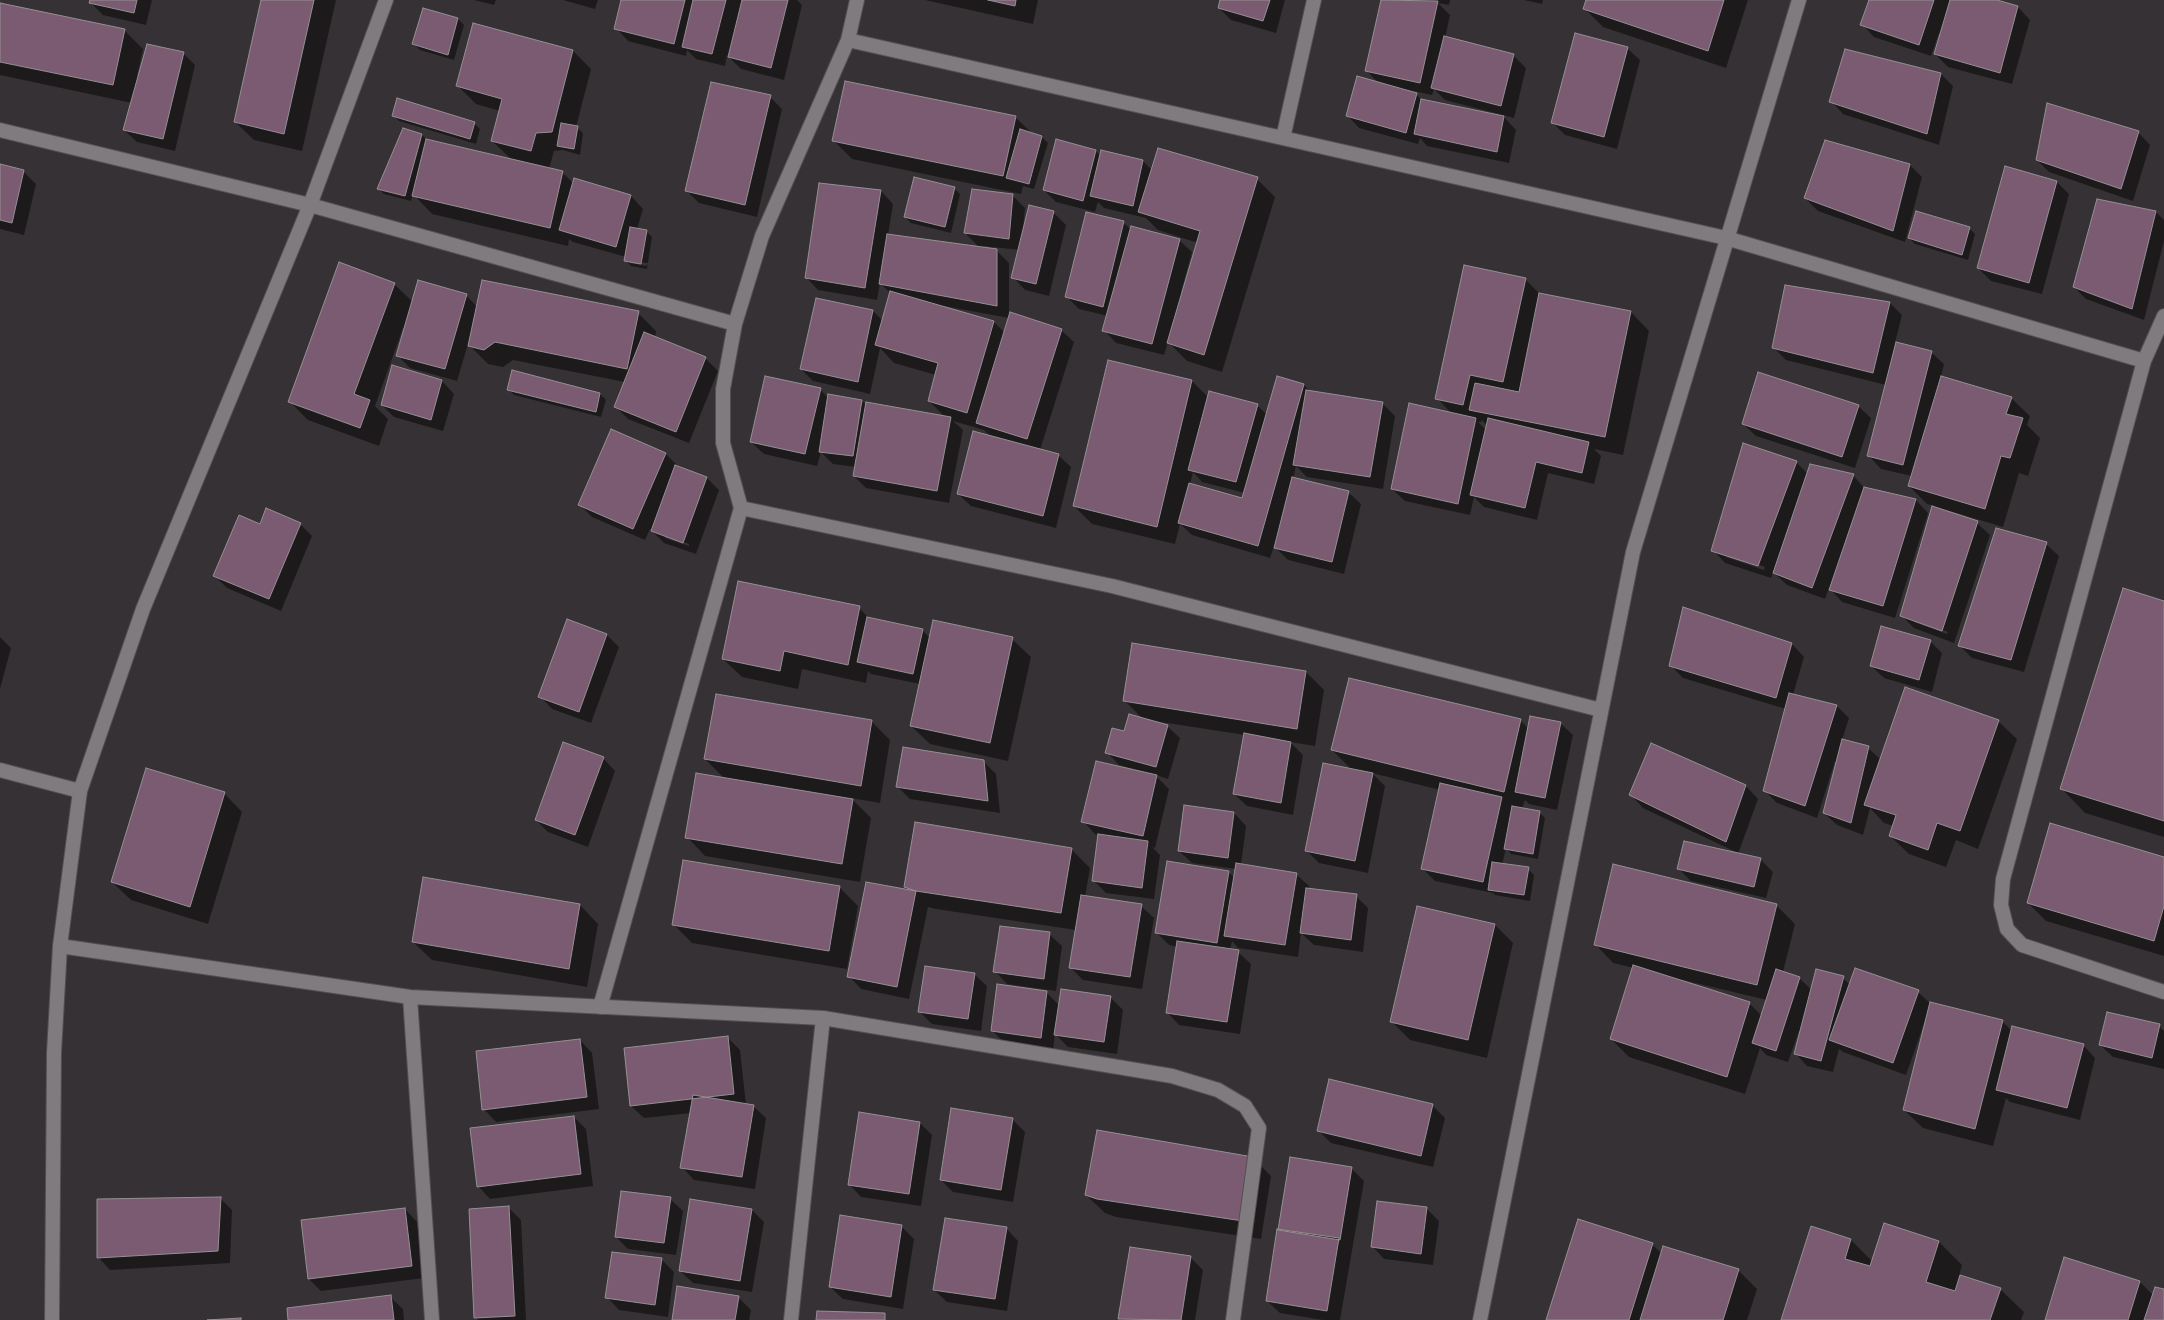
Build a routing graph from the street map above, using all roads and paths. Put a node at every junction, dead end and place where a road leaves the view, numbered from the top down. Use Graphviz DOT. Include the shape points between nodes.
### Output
graph roads {
  1 [pos="386,0"];
  2 [pos="857,0"];
  3 [pos="1314,0"];
  4 [pos="1799,0"];
  5 [pos="848,40"];
  6 [pos="0,130"];
  7 [pos="1283,138"];
  8 [pos="310,205"];
  9 [pos="1726,238"];
  10 [pos="2164,316"];
  11 [pos="734,324"];
  12 [pos="2144,361"];
  13 [pos="741,508"];
  14 [pos="1601,710"];
  15 [pos="0,770"];
  16 [pos="80,790"];
  17 [pos="60,946"];
  18 [pos="2164,992"];
  19 [pos="410,997"];
  20 [pos="600,1007"];
  21 [pos="823,1018"];
  22 [pos="52,1320"];
  23 [pos="432,1320"];
  24 [pos="791,1320"];
  25 [pos="1233,1320"];
  26 [pos="1480,1320"];
  1 -- 8 [label="street"];
  2 -- 5 [label="street"];
  3 -- 7 [label="street"];
  4 -- 9 [label="street"];
  5 -- 7 [label="street"];
  5 -- 11 [label="street" via="762,236"];
  6 -- 8 [label="street"];
  7 -- 9 [label="street"];
  8 -- 11 [label="street"];
  8 -- 16 [label="street" via="143,609"];
  9 -- 12 [label="street"];
  9 -- 14 [label="street" via="1632,552"];
  10 -- 12 [label="street"];
  11 -- 13 [label="street" via="723,389 723,443"];
  12 -- 18 [label="street" via="2003,878 2001,905 2007,929 2022,945"];
  13 -- 14 [label="street" via="1112,586"];
  13 -- 20 [label="street"];
  14 -- 26 [label="street"];
  15 -- 16 [label="street"];
  16 -- 17 [label="street"];
  17 -- 19 [label="street"];
  17 -- 22 [label="street" via="54,1053"];
  19 -- 20 [label="street"];
  19 -- 23 [label="street"];
  20 -- 21 [label="street"];
  21 -- 24 [label="street"];
  21 -- 25 [label="street" via="1172,1076 1218,1090 1245,1106 1259,1128"];
}
